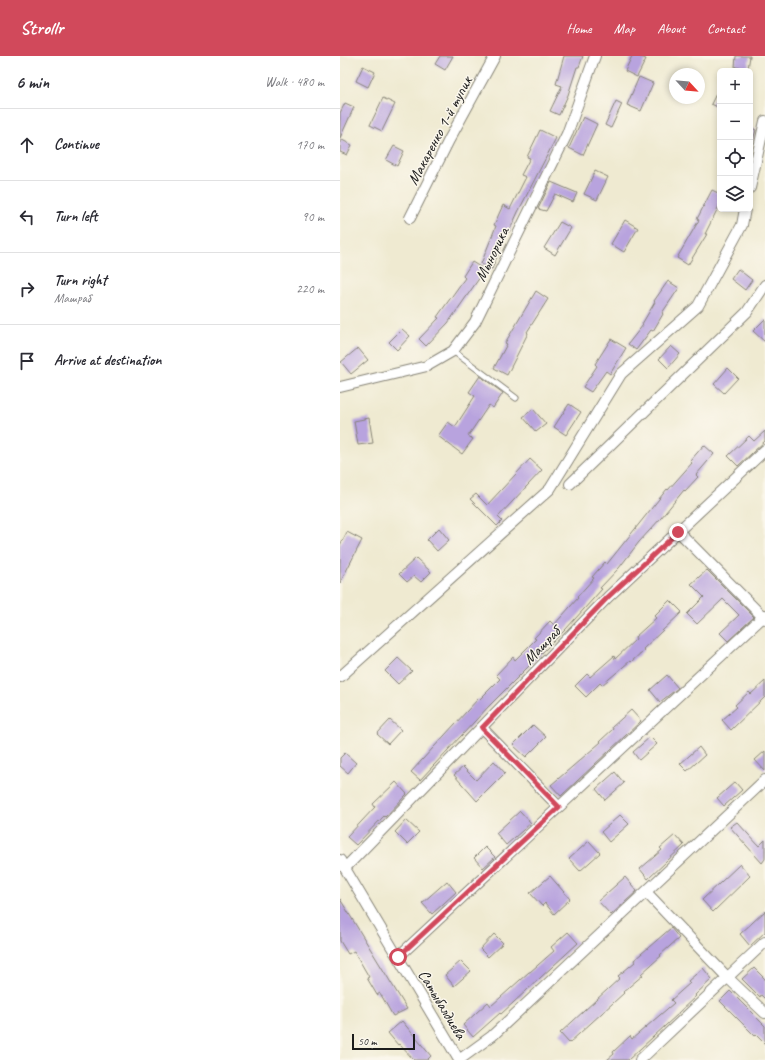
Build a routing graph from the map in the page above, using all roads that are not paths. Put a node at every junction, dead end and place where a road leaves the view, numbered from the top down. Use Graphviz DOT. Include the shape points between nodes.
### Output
graph roads {
  1 [pos="495,56"];
  2 [pos="595,56"];
  3 [pos="765,121"];
  4 [pos="753,176"];
  5 [pos="744,212"];
  6 [pos="410,218"];
  7 [pos="765,285"];
  8 [pos="453,351"];
  9 [pos="340,387"];
  10 [pos="516,398"];
  11 [pos="765,450"];
  12 [pos="570,484"];
  13 [pos="678,532"];
  14 [pos="764,617"];
  15 [pos="340,677"];
  16 [pos="482,728"];
  17 [pos="765,780"];
  18 [pos="559,807"];
  19 [pos="342,864"];
  20 [pos="646,892"];
  21 [pos="765,942"];
  22 [pos="398,957"];
  23 [pos="727,978"];
  24 [pos="765,1013"];
  25 [pos="642,1059"];
  26 [pos="459,1060"];
  1 -- 6 [label="street, Макаренко 1-й тупик"];
  2 -- 8 [label="street, Мынорика" via="567,134 475,322"];
  3 -- 4 [label="street"];
  5 -- 15 [label="street" via="742,225 698,306 621,374 550,489"];
  7 -- 12 [label="street" via="747,312"];
  8 -- 9 [label="street, Мынорика" via="427,366"];
  8 -- 10 [label="lane"];
  11 -- 13 [label="street, Машраб"];
  13 -- 14 [label="street"];
  13 -- 16 [label="street, Машраб" via="608,597"];
  14 -- 18 [label="street"];
  16 -- 18 [label="street"];
  16 -- 19 [label="street, Машраб"];
  17 -- 20 [label="street"];
  18 -- 22 [label="street"];
  19 -- 22 [label="street, Сатыбалдиева"];
  20 -- 23 [label="street"];
  20 -- 26 [label="street" via="492,1036"];
  21 -- 23 [label="street"];
  22 -- 26 [label="street, Сатыбалдиева"];
  23 -- 24 [label="street"];
  23 -- 25 [label="street"];
}
